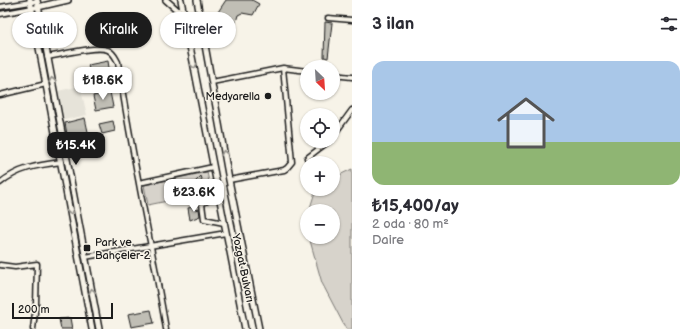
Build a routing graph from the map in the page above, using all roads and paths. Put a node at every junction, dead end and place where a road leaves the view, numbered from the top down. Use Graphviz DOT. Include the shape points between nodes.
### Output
graph roads {
  1 [pos="68,0"];
  2 [pos="166,0"];
  3 [pos="181,0"];
  4 [pos="30,1"];
  5 [pos="198,1"];
  6 [pos="38,2"];
  7 [pos="0,7"];
  8 [pos="32,8"];
  9 [pos="180,12"];
  10 [pos="183,12"];
  11 [pos="0,14"];
  12 [pos="328,18"];
  13 [pos="352,20"];
  14 [pos="190,48"];
  15 [pos="47,57"];
  16 [pos="283,68"];
  17 [pos="300,70"];
  18 [pos="340,76"];
  19 [pos="352,77"];
  20 [pos="212,82"];
  21 [pos="46,84"];
  22 [pos="0,95"];
  23 [pos="352,110"];
  24 [pos="340,126"];
  25 [pos="320,148"];
  26 [pos="310,156"];
  27 [pos="61,162"];
  28 [pos="213,167"];
  29 [pos="229,180"];
  30 [pos="139,182"];
  31 [pos="0,183"];
  32 [pos="218,194"];
  33 [pos="224,223"];
  34 [pos="226,233"];
  35 [pos="152,246"];
  36 [pos="85,257"];
  37 [pos="0,265"];
  38 [pos="33,329"];
  39 [pos="92,329"];
  40 [pos="99,329"];
  41 [pos="166,329"];
  42 [pos="245,329"];
  43 [pos="259,329"];
  1 -- 6 [label="main road"];
  2 -- 9 [label="main road"];
  3 -- 10 [label="main road, Yozgat Bulvarı"];
  4 -- 6 [label="street"];
  4 -- 7 [label="street"];
  4 -- 8 [label="main road"];
  5 -- 20 [label="main road, Yozgat Bulvarı"];
  6 -- 8 [label="street"];
  6 -- 15 [label="main road"];
  8 -- 11 [label="street"];
  8 -- 21 [label="main road"];
  12 -- 13 [label="street"];
  14 -- 28 [label="main road, Yozgat Bulvarı, one-way"];
  15 -- 30 [label="street" via="95,49 107,49 114,54 118,62"];
  36 -- 15 [label="main road, one-way"];
  16 -- 17 [label="street"];
  16 -- 20 [label="street"];
  16 -- 29 [label="street" via="292,162 284,170"];
  18 -- 19 [label="street"];
  29 -- 20 [label="main road, Yozgat Bulvarı, one-way"];
  21 -- 22 [label="street"];
  21 -- 27 [label="main road"];
  23 -- 24 [label="street"];
  25 -- 26 [label="street"];
  27 -- 31 [label="street" via="26,168"];
  27 -- 39 [label="main road, one-way"];
  28 -- 30 [label="street"];
  28 -- 32 [label="main road, Yozgat Bulvarı"];
  29 -- 43 [label="main road, Yozgat Bulvarı"];
  30 -- 35 [label="street"];
  32 -- 33 [label="main road, Yozgat Bulvarı"];
  32 -- 33 [label="street" via="202,204 204,219"];
  33 -- 34 [label="main road, Yozgat Bulvarı"];
  34 -- 35 [label="street"];
  34 -- 42 [label="main road, Yozgat Bulvarı"];
  35 -- 36 [label="street"];
  35 -- 41 [label="street"];
  40 -- 36 [label="main road, one-way"];
  37 -- 38 [label="street" via="15,267 37,264"];
}
